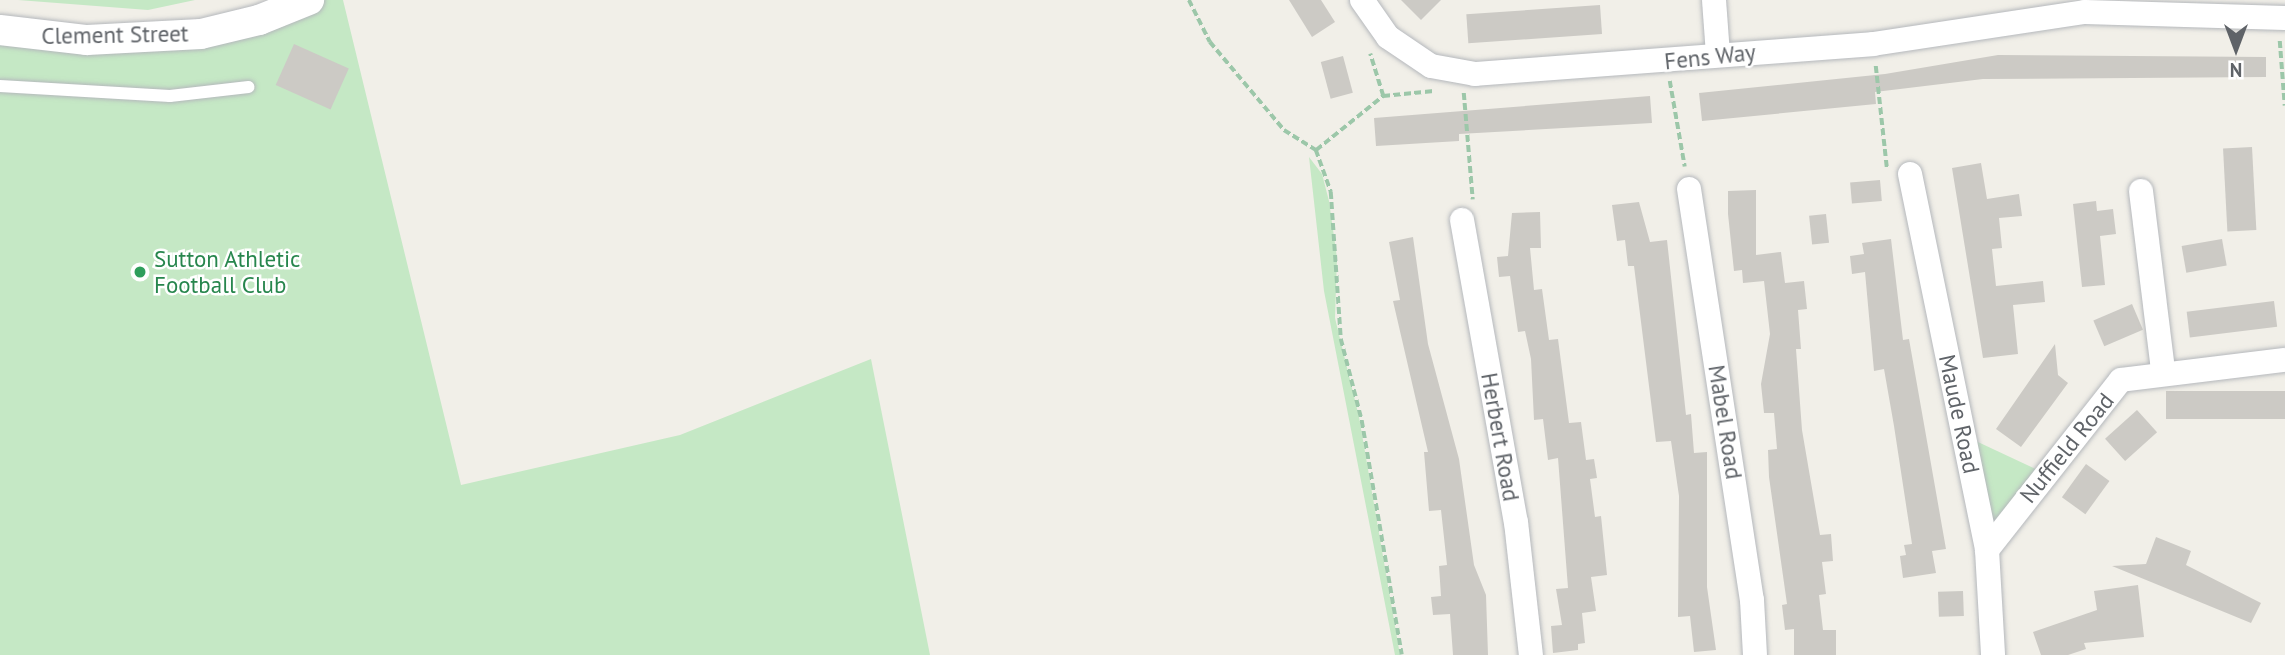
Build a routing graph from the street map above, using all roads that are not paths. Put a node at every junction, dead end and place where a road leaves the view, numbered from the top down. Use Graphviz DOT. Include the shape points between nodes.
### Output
graph roads {
  1 [pos="309,0"];
  2 [pos="1714,0"];
  3 [pos="2087,6"];
  4 [pos="1366,7"];
  5 [pos="2282,18"];
  6 [pos="0,30"];
  7 [pos="1718,55"];
  8 [pos="0,86"];
  9 [pos="248,87"];
  10 [pos="1910,174"];
  11 [pos="1688,184"];
  12 [pos="2141,191"];
  13 [pos="1462,220"];
  14 [pos="2285,360"];
  15 [pos="2162,371"];
  16 [pos="1987,550"];
  17 [pos="1531,655"];
  18 [pos="1755,655"];
  19 [pos="1993,655"];
  1 -- 6 [label="street, Clement Street" via="201,34 87,40"];
  2 -- 7 [label="street"];
  3 -- 5 [label="street, Fens Way"];
  3 -- 7 [label="street, Fens Way" via="1873,44"];
  4 -- 7 [label="street, Fens Way" via="1388,37 1458,84"];
  8 -- 9 [label="lane" via="170,96"];
  10 -- 16 [label="street, Maude Road"];
  11 -- 18 [label="street, Mabel Road" via="1752,600"];
  12 -- 15 [label="street"];
  13 -- 17 [label="street, Herbert Road" via="1516,522"];
  14 -- 15 [label="street, Nuffield Road"];
  15 -- 16 [label="street, Nuffield Road" via="2121,380"];
  16 -- 19 [label="street, Maude Road"];
}
